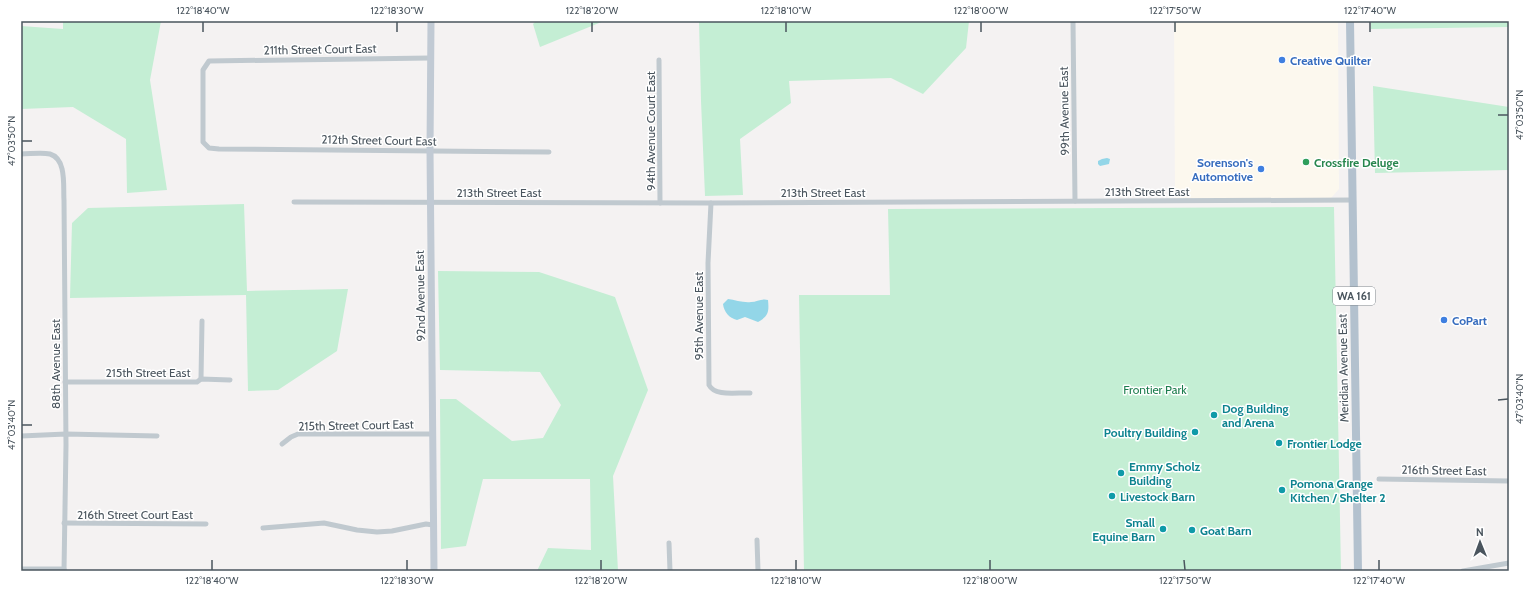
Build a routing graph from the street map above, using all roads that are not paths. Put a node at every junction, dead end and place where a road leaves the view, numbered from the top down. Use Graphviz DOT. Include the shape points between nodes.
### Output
graph roads {
  1 [pos="431,21"];
  2 [pos="1073,21"];
  3 [pos="1350,21"];
  4 [pos="430,58"];
  5 [pos="659,60"];
  6 [pos="209,148"];
  7 [pos="430,150"];
  8 [pos="549,152"];
  9 [pos="21,154"];
  10 [pos="1352,200"];
  11 [pos="1075,201"];
  12 [pos="294,202"];
  13 [pos="430,202"];
  14 [pos="660,202"];
  15 [pos="711,203"];
  16 [pos="202,322"];
  17 [pos="201,379"];
  18 [pos="230,380"];
  19 [pos="65,382"];
  20 [pos="750,392"];
  21 [pos="66,434"];
  22 [pos="433,434"];
  23 [pos="21,436"];
  24 [pos="158,436"];
  25 [pos="282,444"];
  26 [pos="1379,479"];
  27 [pos="1509,481"];
  28 [pos="64,523"];
  29 [pos="206,524"];
  30 [pos="433,525"];
  31 [pos="263,528"];
  32 [pos="757,540"];
  33 [pos="669,543"];
  34 [pos="1509,563"];
  35 [pos="21,569"];
  36 [pos="64,570"];
  37 [pos="1475,570"];
  38 [pos="434,571"];
  39 [pos="670,571"];
  40 [pos="758,571"];
  41 [pos="1358,571"];
  42 [pos="1464,571"];
  1 -- 4 [label="street, 92nd Avenue East"];
  2 -- 11 [label="street, 99th Avenue East"];
  3 -- 10 [label="main road, Meridian Avenue East / WA 161"];
  4 -- 6 [label="street, 211th Street Court East" via="209,61 203,70 203,142"];
  4 -- 7 [label="street, 92nd Avenue East"];
  5 -- 14 [label="street, 94th Avenue Court East"];
  6 -- 7 [label="street, 212th Street Court East"];
  7 -- 8 [label="street, 212th Street Court East"];
  7 -- 13 [label="street, 92nd Avenue East"];
  9 -- 19 [label="street, 88th Avenue East" via="50,154 58,159 61,165 64,200"];
  10 -- 11 [label="street, 213th Street East"];
  10 -- 41 [label="main road, Meridian Avenue East / WA 161"];
  11 -- 15 [label="street, 213th Street East"];
  12 -- 13 [label="street, 213th Street East"];
  13 -- 14 [label="street, 213th Street East"];
  13 -- 22 [label="street, 92nd Avenue East"];
  14 -- 15 [label="street, 213th Street East"];
  15 -- 20 [label="street, 95th Avenue East" via="708,263 710,385 718,392"];
  16 -- 17 [label="street"];
  17 -- 18 [label="street, 215th Street East"];
  17 -- 19 [label="street, 215th Street East" via="197,382"];
  19 -- 21 [label="street, 88th Avenue East"];
  21 -- 23 [label="street"];
  21 -- 24 [label="street"];
  21 -- 28 [label="street, 88th Avenue East"];
  22 -- 25 [label="street, 215th Street Court East" via="298,434"];
  22 -- 30 [label="street, 92nd Avenue East"];
  26 -- 27 [label="street, 216th Street East"];
  28 -- 29 [label="street, 216th Street Court East"];
  28 -- 36 [label="street, 88th Avenue East"];
  30 -- 31 [label="street" via="377,532 324,523"];
  30 -- 38 [label="street, 92nd Avenue East"];
  32 -- 40 [label="street"];
  33 -- 39 [label="street"];
  34 -- 37 [label="street"];
  35 -- 36 [label="street"];
  37 -- 42 [label="street"];
}
